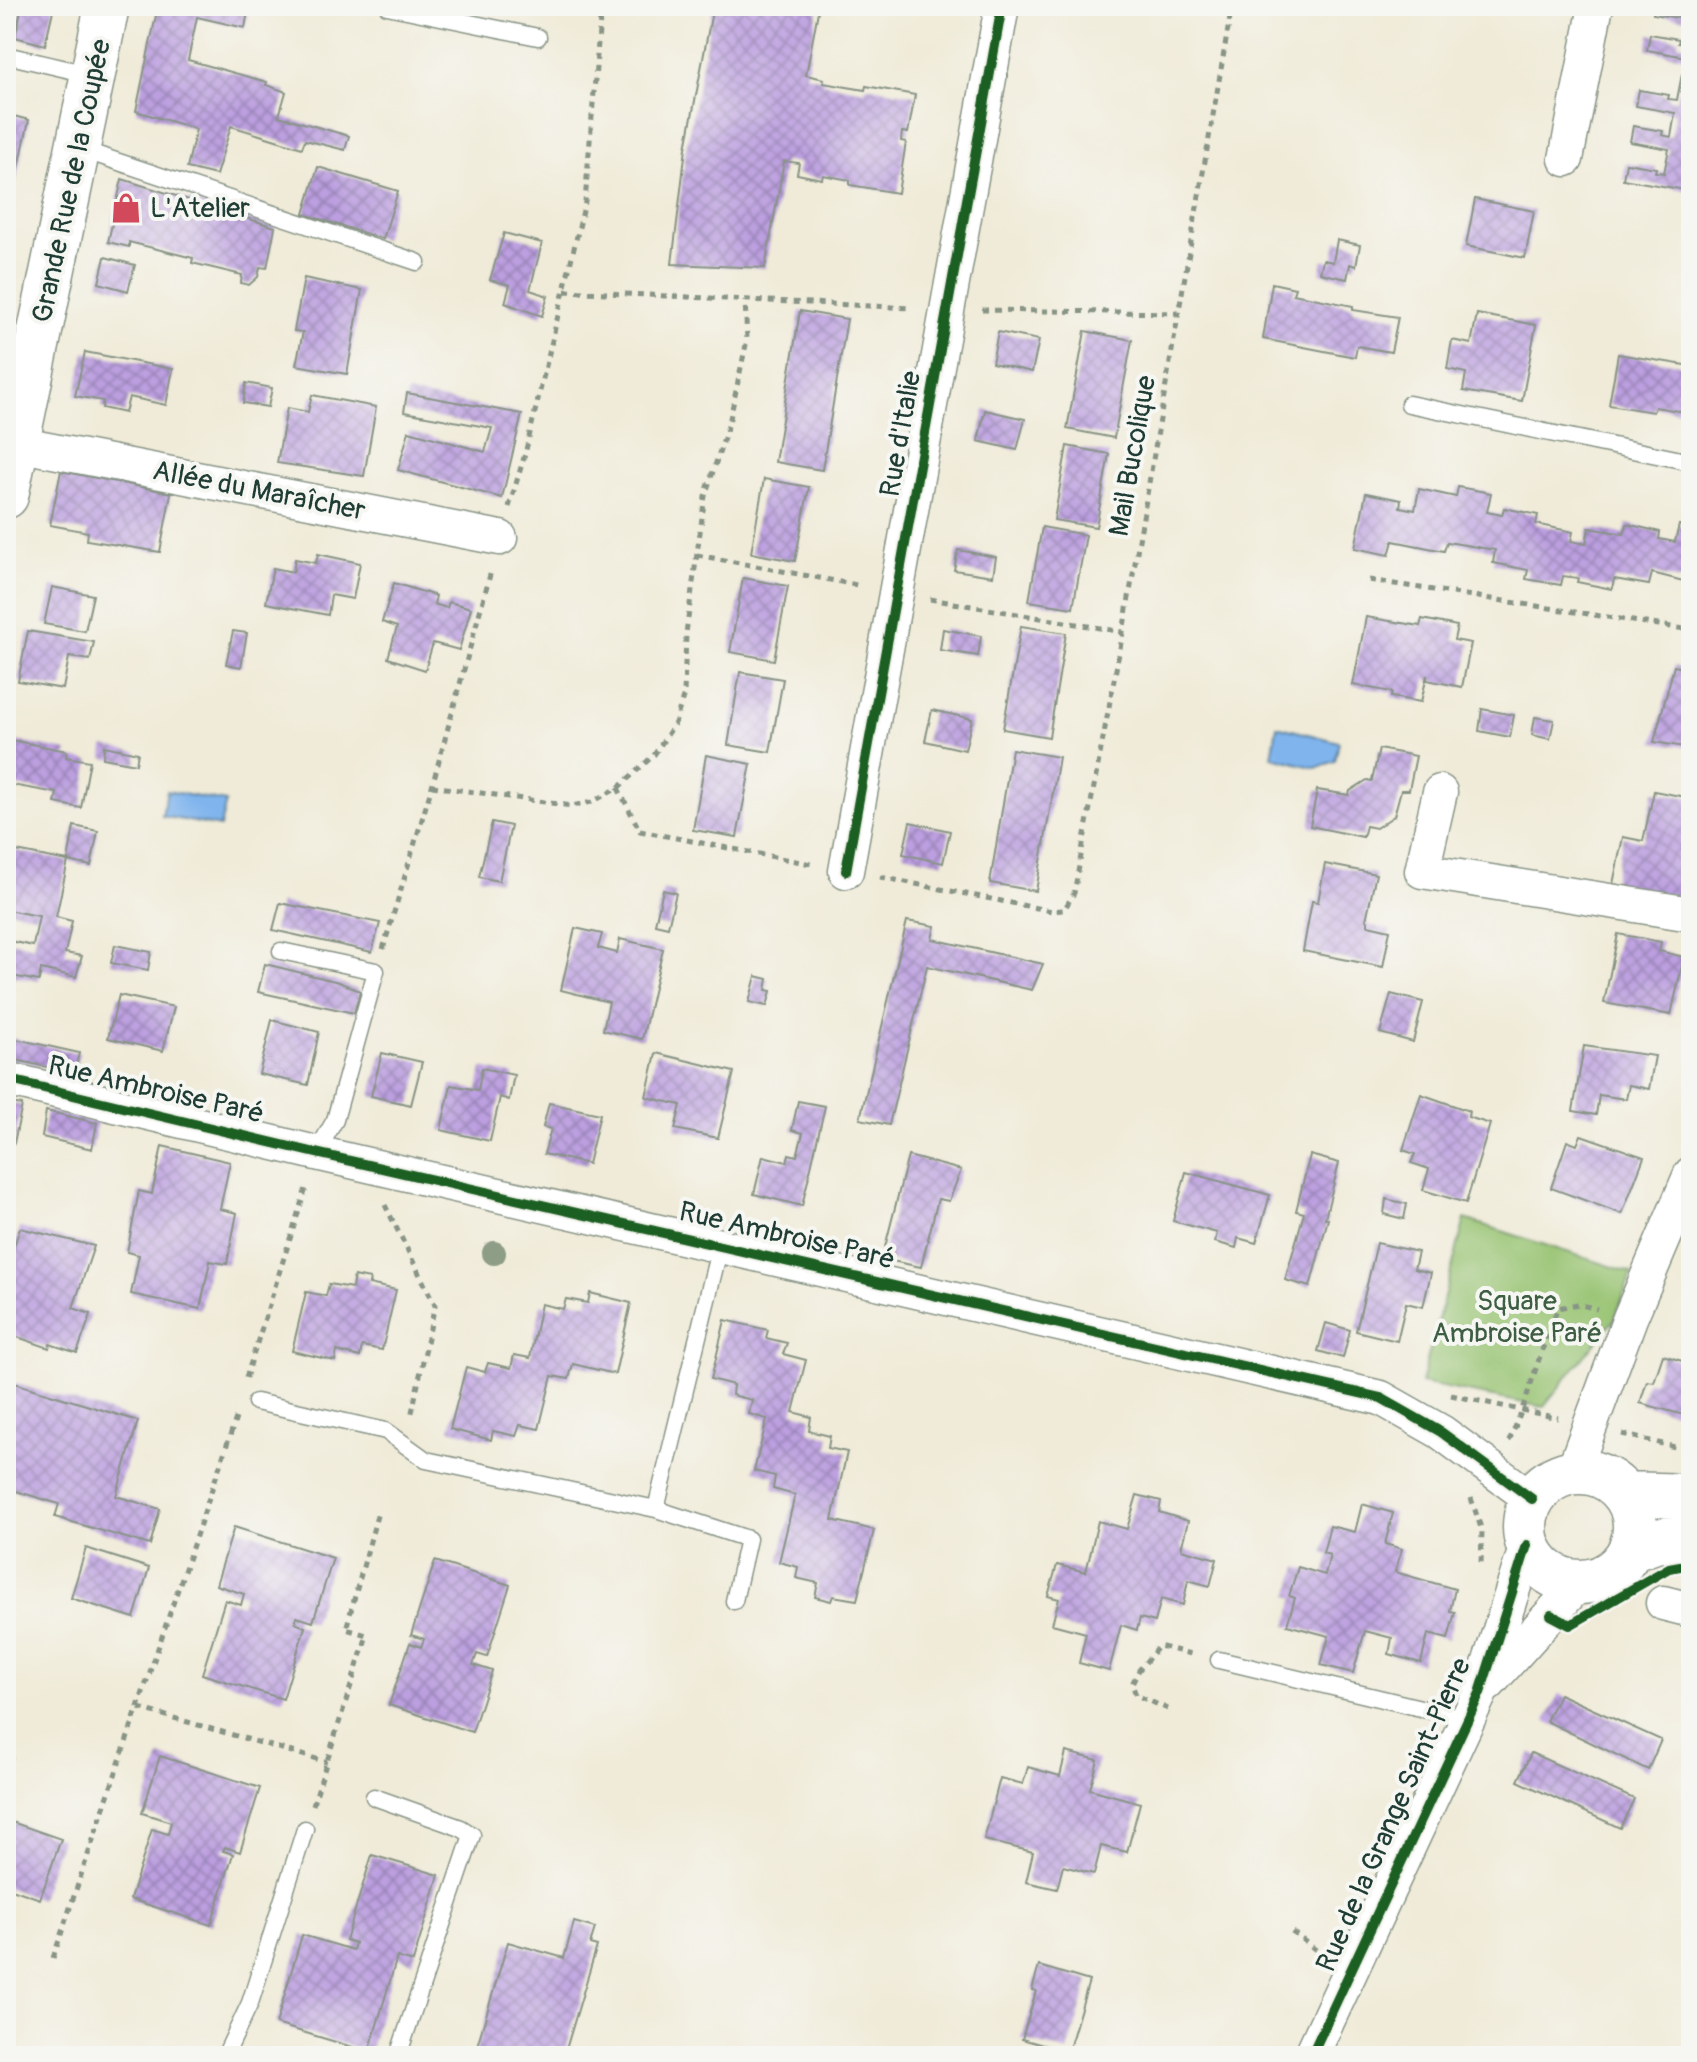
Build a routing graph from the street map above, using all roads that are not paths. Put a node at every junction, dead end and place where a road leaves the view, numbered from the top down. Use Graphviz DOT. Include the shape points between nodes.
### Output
graph roads {
  1 [pos="107,6"];
  2 [pos="387,6"];
  3 [pos="1002,6"];
  4 [pos="1596,6"];
  5 [pos="538,37"];
  6 [pos="6,55"];
  7 [pos="93,75"];
  8 [pos="79,148"];
  9 [pos="1566,159"];
  10 [pos="417,262"];
  11 [pos="1409,404"];
  12 [pos="17,444"];
  13 [pos="1691,462"];
  14 [pos="6,496"];
  15 [pos="500,538"];
  16 [pos="1440,792"];
  17 [pos="846,871"];
  18 [pos="1691,914"];
  19 [pos="281,951"];
  20 [pos="6,1079"];
  21 [pos="316,1153"];
  22 [pos="1691,1174"];
  23 [pos="1683,1215"];
  24 [pos="720,1246"];
  25 [pos="246,1400"];
  26 [pos="1573,1472"];
  27 [pos="1624,1494"];
  28 [pos="1691,1496"];
  29 [pos="1532,1499"];
  30 [pos="656,1509"];
  31 [pos="1691,1536"];
  32 [pos="1527,1545"];
  33 [pos="1630,1570"];
  34 [pos="1593,1594"];
  35 [pos="734,1601"];
  36 [pos="1219,1660"];
  37 [pos="1473,1706"];
  38 [pos="374,1797"];
  39 [pos="305,1829"];
  40 [pos="225,2056"];
  41 [pos="398,2056"];
  42 [pos="1311,2056"];
  1 -- 7 [label="street, Grande Rue de la Coupée"];
  2 -- 5 [label="lane"];
  3 -- 17 [label="street, Rue d'Italie"];
  4 -- 9 [label="street"];
  6 -- 7 [label="lane"];
  7 -- 8 [label="street, Grande Rue de la Coupée"];
  8 -- 10 [label="lane"];
  8 -- 12 [label="street, Grande Rue de la Coupée"];
  11 -- 13 [label="lane"];
  12 -- 14 [label="street, Grande Rue de la Coupée"];
  12 -- 15 [label="street, Allée du Maraîcher"];
  16 -- 18 [label="street" via="1422,871"];
  19 -- 21 [label="lane" via="376,971 335,1120"];
  20 -- 21 [label="street, Rue Ambroise Paré"];
  21 -- 24 [label="street, Rue Ambroise Paré"];
  22 -- 23 [label="street"];
  23 -- 26 [label="street" via="1630,1318"];
  24 -- 29 [label="street, Rue Ambroise Paré" via="1381,1398 1441,1432"];
  24 -- 30 [label="lane"];
  25 -- 30 [label="lane" via="386,1431 426,1460"];
  26 -- 27 [label="street" via="1598,1474"];
  26 -- 29 [label="street" via="1547,1481"];
  27 -- 28 [label="street"];
  27 -- 33 [label="street" via="1635,1523"];
  29 -- 32 [label="street" via="1524,1524"];
  30 -- 35 [label="lane" via="748,1539"];
  31 -- 33 [label="street" via="1655,1541"];
  32 -- 34 [label="street" via="1539,1565"];
  32 -- 37 [label="street, Rue de la Grange Saint-Pierre"];
  33 -- 34 [label="street" via="1594,1580"];
  34 -- 37 [label="street, Rue de la Grange Saint-Pierre"];
  36 -- 37 [label="lane"];
  37 -- 42 [label="street, Rue de la Grange Saint-Pierre"];
  38 -- 41 [label="lane" via="472,1835"];
  39 -- 40 [label="lane" via="250,2003"];
}
